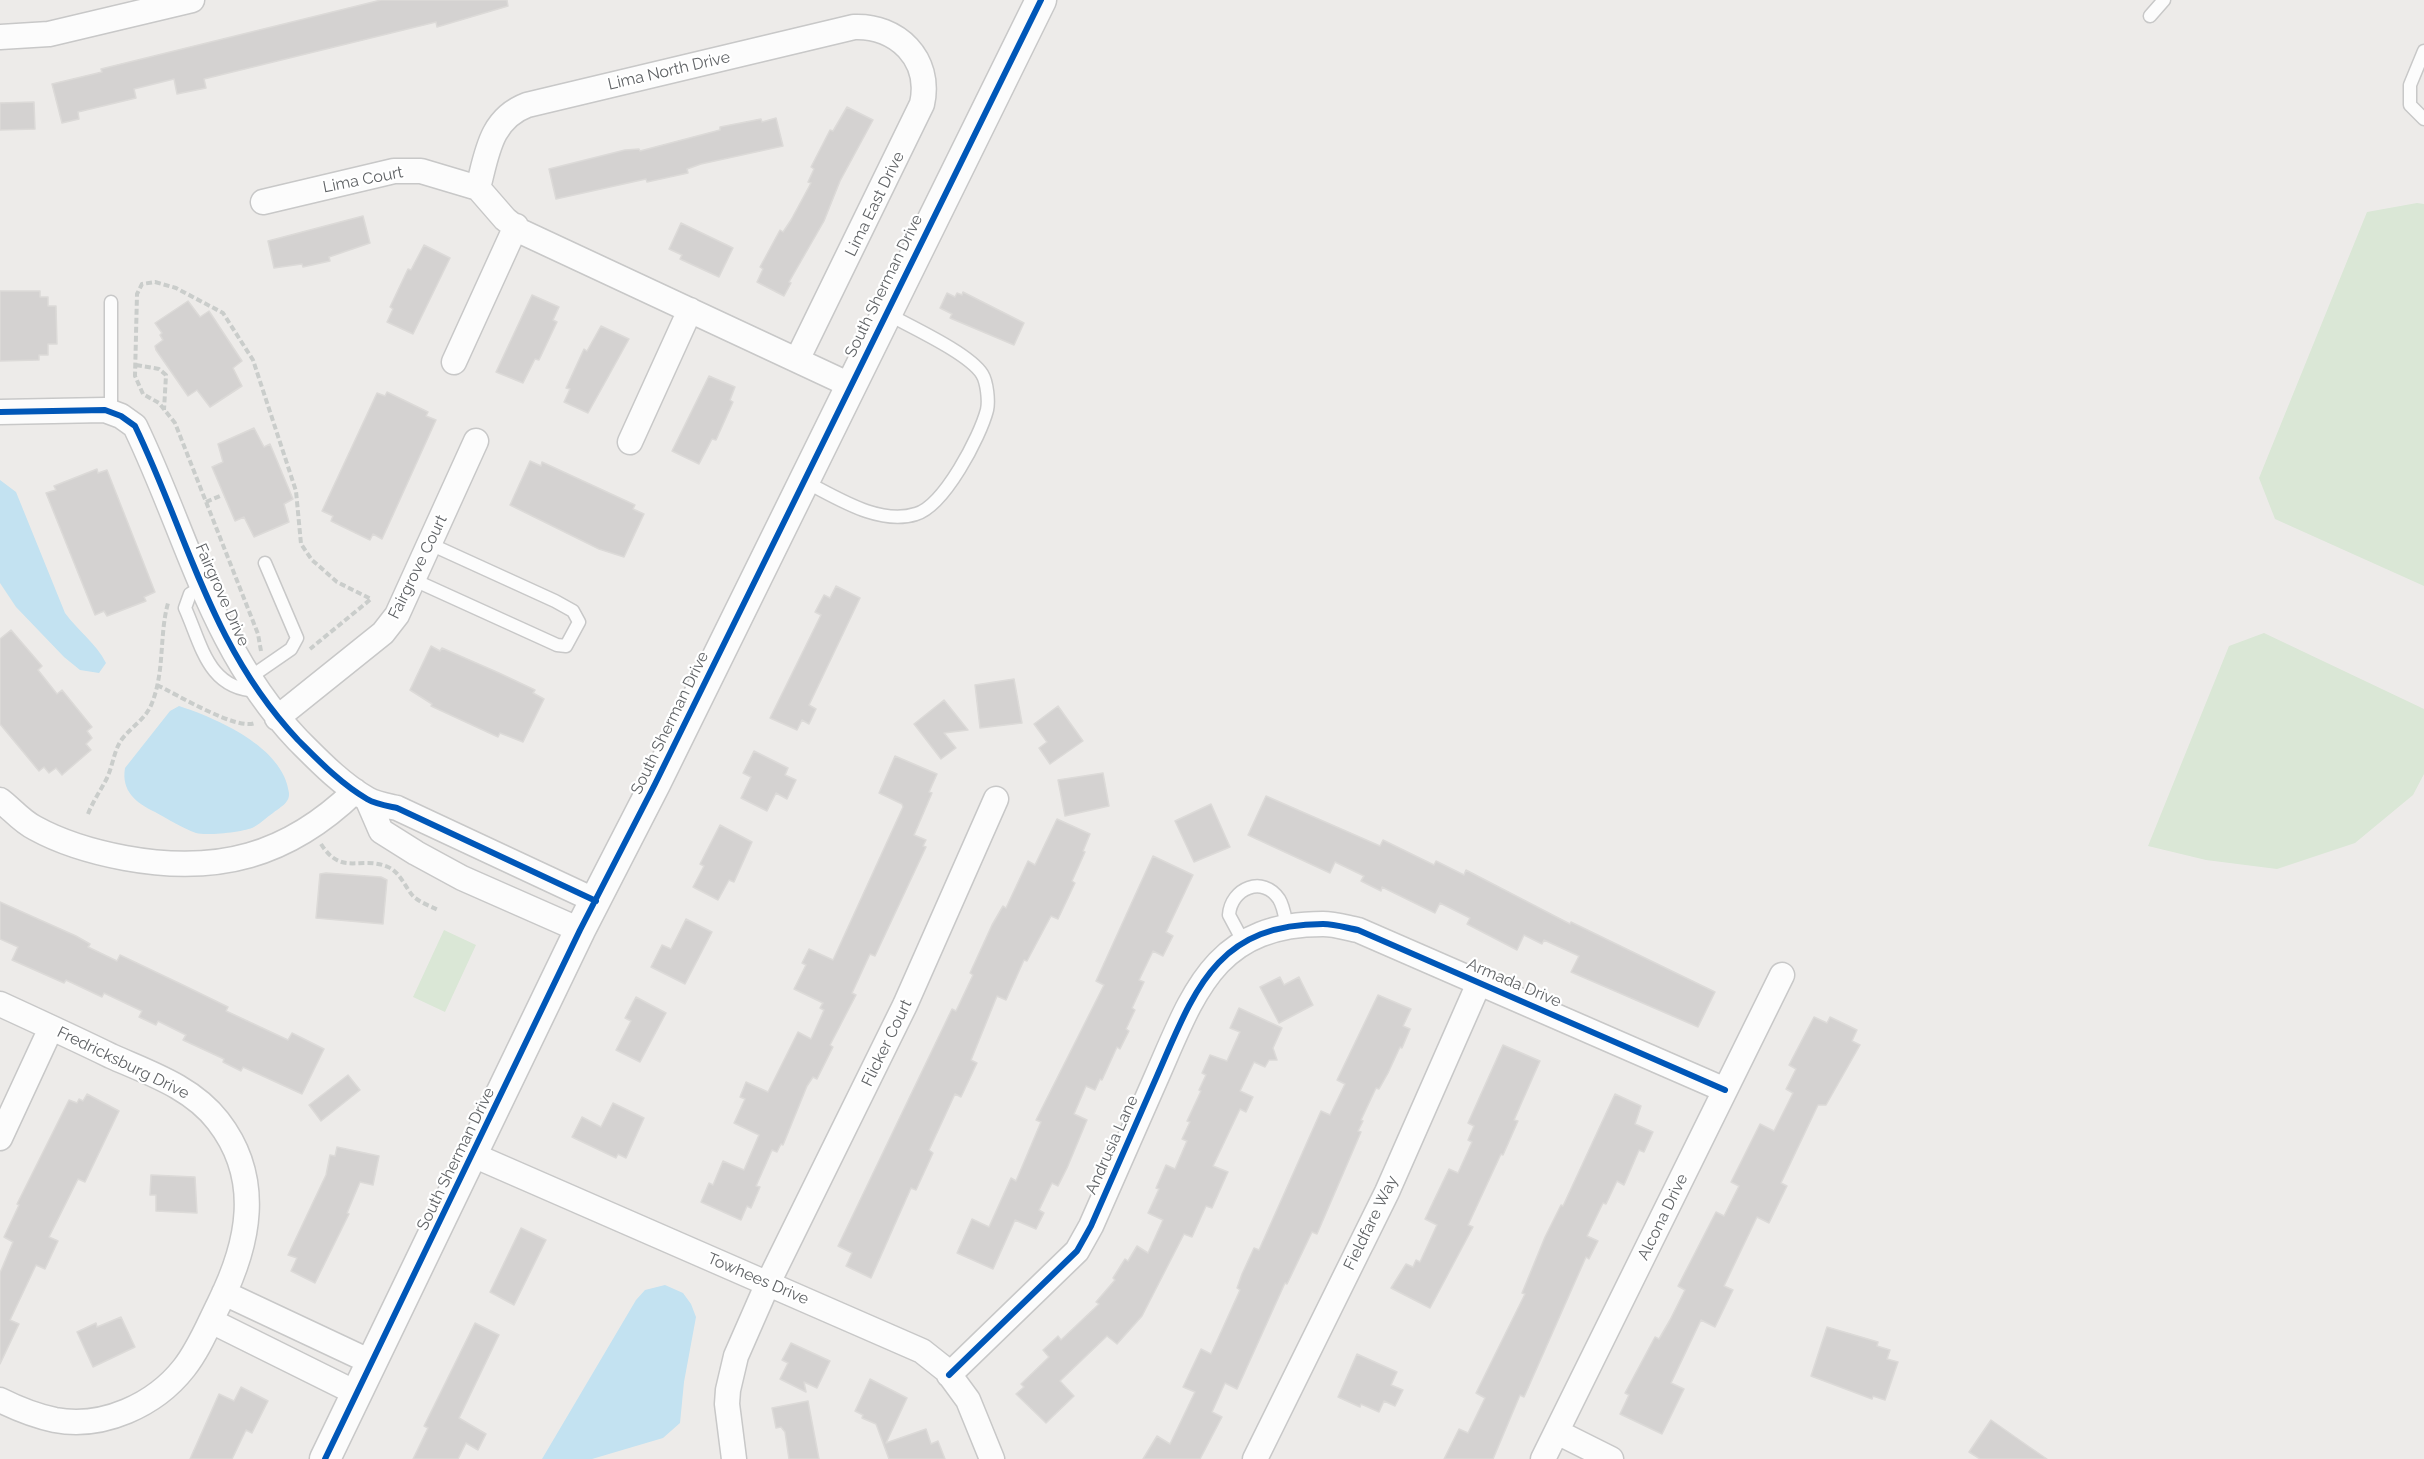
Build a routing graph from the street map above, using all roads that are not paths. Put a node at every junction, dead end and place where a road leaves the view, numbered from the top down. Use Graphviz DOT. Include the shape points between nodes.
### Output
graph roads {
  1 [pos="192,0"];
  2 [pos="1041,0"];
  3 [pos="2163,0"];
  4 [pos="137,6"];
  5 [pos="2150,16"];
  6 [pos="0,37"];
  7 [pos="906,45"];
  8 [pos="2424,51"];
  9 [pos="2424,119"];
  10 [pos="478,188"];
  11 [pos="263,202"];
  12 [pos="516,226"];
  13 [pos="111,302"];
  14 [pos="690,310"];
  15 [pos="886,312"];
  16 [pos="797,360"];
  17 [pos="454,362"];
  18 [pos="850,385"];
  19 [pos="0,412"];
  20 [pos="111,412"];
  21 [pos="476,441"];
  22 [pos="630,442"];
  23 [pos="803,481"];
  24 [pos="430,544"];
  25 [pos="265,563"];
  26 [pos="414,580"];
  27 [pos="256,679"];
  28 [pos="269,718"];
  29 [pos="362,796"];
  30 [pos="996,799"];
  31 [pos="0,800"];
  32 [pos="596,901"];
  33 [pos="1287,927"];
  34 [pos="580,930"];
  35 [pos="1244,943"];
  36 [pos="1782,975"];
  37 [pos="1479,982"];
  38 [pos="0,1004"];
  39 [pos="51,1028"];
  40 [pos="1725,1090"];
  41 [pos="0,1138"];
  42 [pos="473,1155"];
  43 [pos="768,1283"];
  44 [pos="224,1293"];
  45 [pos="211,1321"];
  46 [pos="373,1363"];
  47 [pos="949,1375"];
  48 [pos="358,1394"];
  49 [pos="0,1400"];
  50 [pos="1557,1432"];
  51 [pos="325,1459"];
  52 [pos="734,1459"];
  53 [pos="992,1459"];
  54 [pos="1255,1459"];
  55 [pos="1543,1459"];
  56 [pos="1611,1459"];
  1 -- 4 [label="street"];
  2 -- 15 [label="street, South Sherman Drive"];
  3 -- 5 [label="lane"];
  4 -- 6 [label="street" via="49,34"];
  7 -- 10 [label="street, Lima North Drive" via="885,31 854,27 527,105 497,126"];
  7 -- 16 [label="street, Lima East Drive" via="920,65 922,104"];
  8 -- 9 [label="lane" via="2410,85 2410,105"];
  10 -- 11 [label="street, Lima Court" via="421,171 394,171"];
  10 -- 12 [label="street"];
  12 -- 14 [label="street"];
  12 -- 17 [label="street"];
  13 -- 20 [label="lane"];
  14 -- 16 [label="street"];
  14 -- 22 [label="street"];
  15 -- 18 [label="street, South Sherman Drive"];
  15 -- 23 [label="lane" via="961,355 982,375 987,410 959,471 930,507 916,515 891,516 860,509"];
  16 -- 18 [label="street"];
  18 -- 23 [label="street, South Sherman Drive"];
  19 -- 20 [label="street"];
  20 -- 27 [label="street, Fairgrove Drive" via="135,426 193,595"];
  21 -- 24 [label="street, Fairgrove Court"];
  23 -- 32 [label="street, South Sherman Drive"];
  24 -- 26 [label="street, Fairgrove Court"];
  24 -- 26 [label="lane" via="555,601 573,611 579,622 570,642 557,645"];
  25 -- 27 [label="lane" via="297,638 291,649"];
  26 -- 28 [label="street, Fairgrove Court" via="383,633"];
  27 -- 28 [label="street, Fairgrove Drive"];
  28 -- 29 [label="street, Fairgrove Drive"];
  29 -- 31 [label="street" via="273,848 231,861 175,865 98,853 65,843 33,828"];
  29 -- 32 [label="street, Fairgrove Drive" via="398,808"];
  29 -- 34 [label="street, Fairgrove Drive" via="381,831 416,853 462,878"];
  30 -- 43 [label="street, Flicker Court" via="905,1005"];
  32 -- 34 [label="street, South Sherman Drive"];
  33 -- 35 [label="street, Andrusia Lane"];
  33 -- 35 [label="lane" via="1278,897 1262,886 1251,887 1238,892 1230,907 1230,920"];
  33 -- 37 [label="street, Armada Drive" via="1325,924 1359,930"];
  34 -- 42 [label="street, South Sherman Drive"];
  35 -- 47 [label="street, Andrusia Lane" via="1214,966 1191,998 1082,1245"];
  36 -- 40 [label="street, Alcona Drive"];
  37 -- 40 [label="street, Armada Drive"];
  37 -- 54 [label="street, Fieldfare Way" via="1387,1192"];
  38 -- 39 [label="street, Fredricksburg Drive"];
  39 -- 41 [label="street"];
  39 -- 44 [label="street, Fredricksburg Drive" via="189,1093 219,1122 243,1169 249,1206 244,1244"];
  40 -- 50 [label="street, Alcona Drive"];
  42 -- 43 [label="street, Towhees Drive"];
  42 -- 46 [label="street, South Sherman Drive"];
  43 -- 47 [label="street, Towhees Drive" via="922,1352"];
  43 -- 52 [label="street, Flicker Court" via="731,1373 727,1404"];
  44 -- 45 [label="street, Fredricksburg Drive"];
  44 -- 46 [label="street"];
  45 -- 48 [label="street"];
  45 -- 49 [label="street, Fredricksburg Drive" via="189,1362 171,1383 123,1413 64,1421 24,1412"];
  46 -- 48 [label="street, South Sherman Drive"];
  47 -- 53 [label="street, Towhees Drive" via="971,1405"];
  48 -- 51 [label="street, South Sherman Drive"];
  50 -- 55 [label="street, Alcona Drive"];
  50 -- 56 [label="street"];
}
